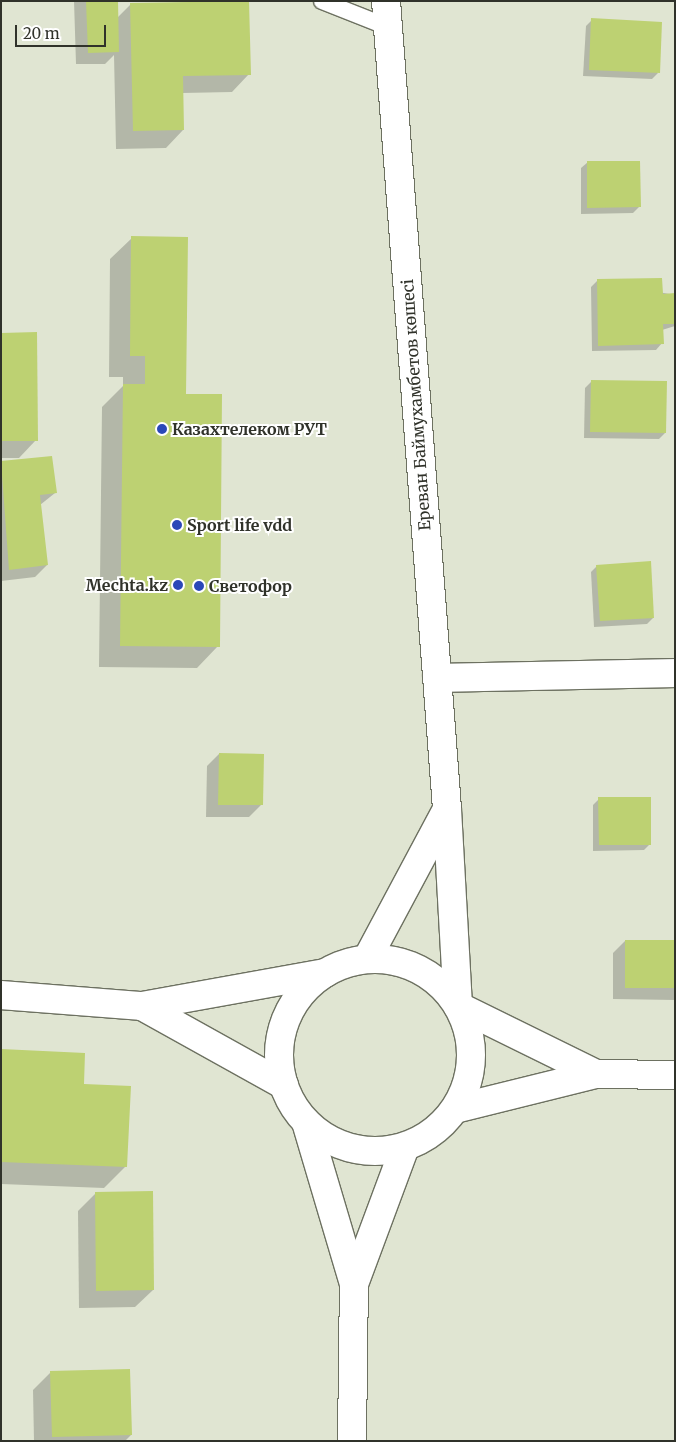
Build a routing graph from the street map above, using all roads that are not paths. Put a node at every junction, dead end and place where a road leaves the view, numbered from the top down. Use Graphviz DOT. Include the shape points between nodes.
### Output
graph roads {
  1 [pos="322,1"];
  2 [pos="387,14"];
  3 [pos="675,673"];
  4 [pos="437,678"];
  5 [pos="447,809"];
  6 [pos="367,959"];
  7 [pos="326,972"];
  8 [pos="1,995"];
  9 [pos="142,1006"];
  10 [pos="458,1006"];
  11 [pos="596,1074"];
  12 [pos="675,1075"];
  13 [pos="284,1085"];
  14 [pos="455,1109"];
  15 [pos="306,1122"];
  16 [pos="405,1147"];
  17 [pos="354,1284"];
  18 [pos="352,1441"];
  1 -- 2 [label="lane"];
  2 -- 4 [label="street, Ереван Баймухамбетов көшесі"];
  3 -- 4 [label="street"];
  4 -- 5 [label="street, Ереван Баймухамбетов көшесі"];
  5 -- 6 [label="street"];
  5 -- 10 [label="street, Ереван Баймухамбетов көшесі"];
  6 -- 7 [label="street"];
  6 -- 10 [label="street" via="395,962 429,975"];
  7 -- 9 [label="street"];
  7 -- 13 [label="street" via="295,1002 285,1021 280,1042"];
  8 -- 9 [label="street"];
  9 -- 13 [label="street"];
  10 -- 11 [label="street"];
  10 -- 14 [label="street" via="467,1026 471,1054 466,1090"];
  11 -- 12 [label="street"];
  11 -- 14 [label="street"];
  13 -- 15 [label="street"];
  14 -- 16 [label="street" via="430,1134"];
  15 -- 16 [label="street" via="335,1142 362,1151"];
  15 -- 17 [label="street"];
  16 -- 17 [label="street"];
  17 -- 18 [label="street"];
}
